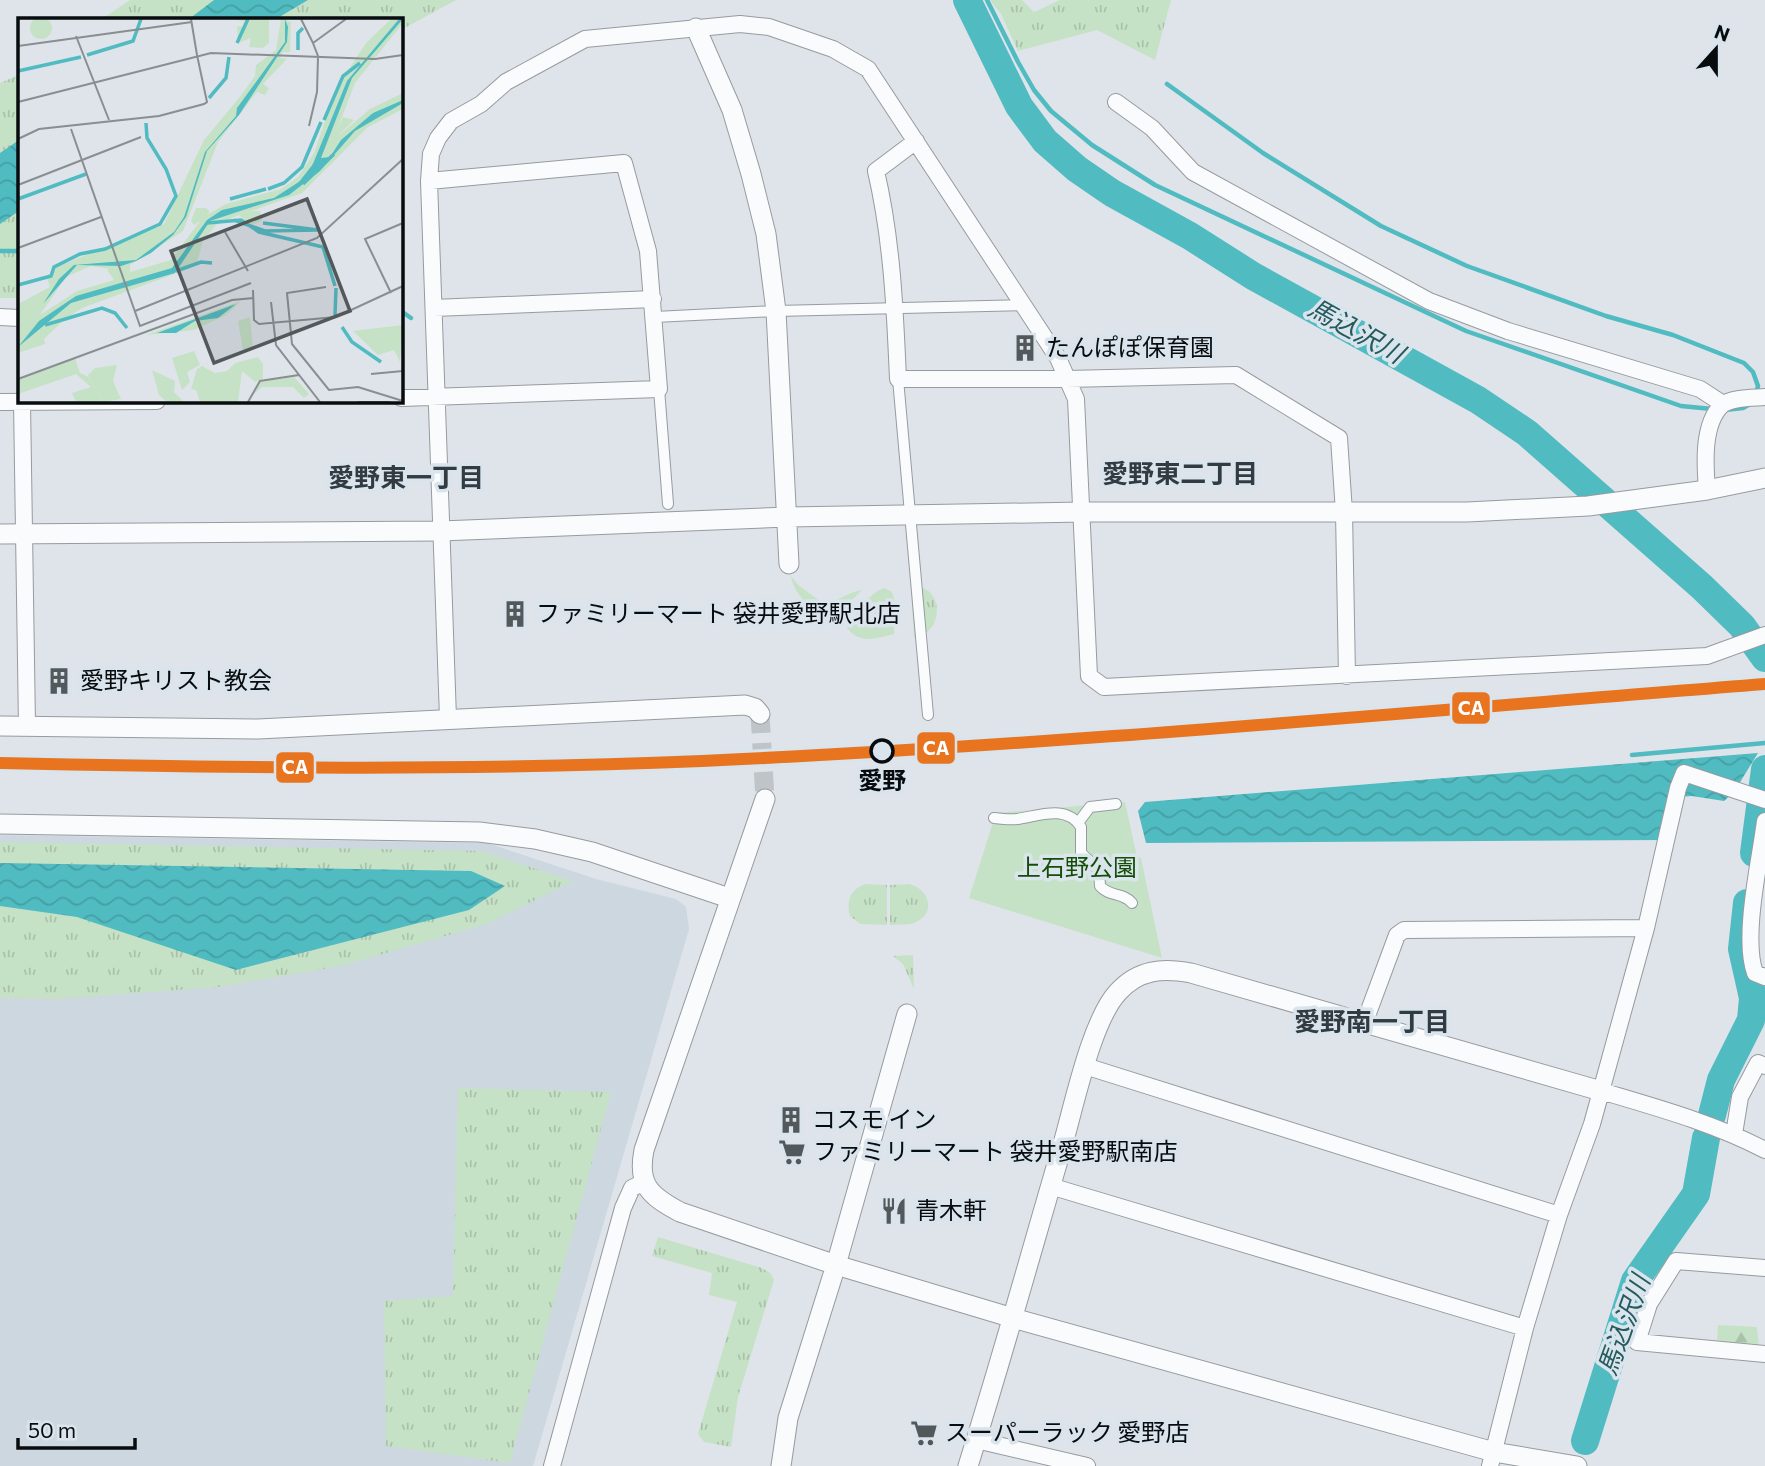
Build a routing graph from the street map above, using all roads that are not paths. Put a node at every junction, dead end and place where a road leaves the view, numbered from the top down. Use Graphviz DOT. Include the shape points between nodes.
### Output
graph roads {
  1 [pos="696,28"];
  2 [pos="1116,103"];
  3 [pos="916,141"];
  4 [pos="429,181"];
  5 [pos="653,299"];
  6 [pos="1024,305"];
  7 [pos="434,308"];
  8 [pos="895,309"];
  9 [pos="776,311"];
  10 [pos="0,317"];
  11 [pos="655,317"];
  12 [pos="18,318"];
  13 [pos="898,379"];
  14 [pos="1067,379"];
  15 [pos="659,389"];
  16 [pos="437,397"];
  17 [pos="1765,397"];
  18 [pos="402,398"];
  19 [pos="0,402"];
  20 [pos="22,402"];
  21 [pos="1723,404"];
  22 [pos="1765,478"];
  23 [pos="1707,489"];
  24 [pos="668,504"];
  25 [pos="1083,512"];
  26 [pos="1344,512"];
  27 [pos="788,517"];
  28 [pos="441,531"];
  29 [pos="0,534"];
  30 [pos="25,534"];
  31 [pos="789,564"];
  32 [pos="1765,635"];
  33 [pos="1347,676"];
  34 [pos="760,714"];
  35 [pos="928,715"];
  36 [pos="448,718"];
  37 [pos="0,726"];
  38 [pos="27,726"];
  39 [pos="765,799"];
  40 [pos="1760,799"];
  41 [pos="1116,804"];
  42 [pos="995,818"];
  43 [pos="1765,821"];
  44 [pos="1078,823"];
  45 [pos="0,824"];
  46 [pos="729,898"];
  47 [pos="1132,902"];
  48 [pos="1646,928"];
  49 [pos="1765,977"];
  50 [pos="907,1014"];
  51 [pos="1364,1024"];
  52 [pos="1085,1066"];
  53 [pos="1765,1066"];
  54 [pos="1601,1091"];
  55 [pos="1734,1134"];
  56 [pos="1765,1150"];
  57 [pos="644,1182"];
  58 [pos="1050,1186"];
  59 [pos="1559,1215"];
  60 [pos="836,1265"];
  61 [pos="1765,1268"];
  62 [pos="1013,1318"];
  63 [pos="1525,1328"];
  64 [pos="1765,1354"];
  65 [pos="976,1440"];
  66 [pos="1492,1459"];
  67 [pos="1066,1463"];
  68 [pos="1570,1465"];
  69 [pos="552,1466"];
  70 [pos="781,1466"];
  71 [pos="968,1466"];
  72 [pos="1087,1466"];
  1 -- 3 [label="street" via="769,27 833,49 868,69"];
  1 -- 4 [label="street" via="585,39 506,82 452,121 438,138 431,154"];
  1 -- 9 [label="street" via="732,110 751,174 766,234"];
  2 -- 21 [label="street" via="1152,128 1193,172 1429,301 1508,331 1700,389"];
  3 -- 6 [label="street"];
  3 -- 8 [label="street" via="876,171 893,261"];
  4 -- 5 [label="street" via="624,163 648,251"];
  4 -- 7 [label="street"];
  5 -- 7 [label="street"];
  5 -- 11 [label="street"];
  6 -- 8 [label="street"];
  6 -- 14 [label="street"];
  7 -- 16 [label="street"];
  8 -- 9 [label="street"];
  8 -- 13 [label="street"];
  9 -- 11 [label="street"];
  9 -- 27 [label="street"];
  10 -- 12 [label="street"];
  11 -- 15 [label="street"];
  13 -- 14 [label="street"];
  13 -- 35 [label="street"];
  14 -- 25 [label="street" via="1076,399"];
  14 -- 26 [label="street" via="1236,375 1339,438"];
  15 -- 16 [label="street"];
  15 -- 24 [label="street"];
  16 -- 18 [label="street"];
  16 -- 28 [label="street"];
  17 -- 21 [label="street"];
  19 -- 20 [label="street"];
  20 -- 30 [label="street"];
  21 -- 23 [label="street" via="1704,454"];
  22 -- 23 [label="street"];
  23 -- 26 [label="street" via="1588,506"];
  25 -- 26 [label="street"];
  25 -- 27 [label="street"];
  25 -- 33 [label="street" via="1089,676 1104,687"];
  26 -- 33 [label="street"];
  27 -- 28 [label="street"];
  27 -- 31 [label="street"];
  28 -- 30 [label="street"];
  28 -- 36 [label="street"];
  29 -- 30 [label="street"];
  30 -- 38 [label="street"];
  32 -- 33 [label="street" via="1707,656"];
  34 -- 36 [label="street" via="745,705"];
  36 -- 38 [label="street" via="258,729"];
  37 -- 38 [label="street"];
  39 -- 46 [label="street"];
  40 -- 48 [label="street" via="1684,773"];
  41 -- 44 [label="street" via="1090,807"];
  42 -- 44 [label="street" via="1015,820 1050,813 1070,816"];
  43 -- 49 [label="street" via="1749,937 1750,961 1755,973"];
  44 -- 47 [label="street" via="1081,853 1099,870 1100,886"];
  45 -- 46 [label="street" via="479,832 592,852"];
  46 -- 57 [label="street" via="644,1150 640,1169"];
  48 -- 51 [label="street" via="1404,930 1397,935"];
  48 -- 54 [label="street"];
  50 -- 60 [label="street"];
  51 -- 52 [label="street" via="1191,973 1148,971 1129,981 1108,1006"];
  51 -- 54 [label="street"];
  52 -- 58 [label="street"];
  52 -- 59 [label="street"];
  53 -- 55 [label="street" via="1758,1063 1740,1097"];
  54 -- 55 [label="street"];
  54 -- 59 [label="street"];
  55 -- 56 [label="street"];
  57 -- 60 [label="street" via="657,1200 680,1212"];
  57 -- 69 [label="street" via="632,1188 623,1208"];
  58 -- 62 [label="street"];
  58 -- 63 [label="street"];
  59 -- 63 [label="street"];
  60 -- 62 [label="street"];
  60 -- 70 [label="street" via="788,1418"];
  61 -- 64 [label="street" via="1676,1261 1649,1304 1637,1342"];
  62 -- 65 [label="street"];
  62 -- 66 [label="street"];
  63 -- 66 [label="street"];
  65 -- 67 [label="street"];
  65 -- 71 [label="street"];
  66 -- 68 [label="street"];
  67 -- 72 [label="street"];
}
